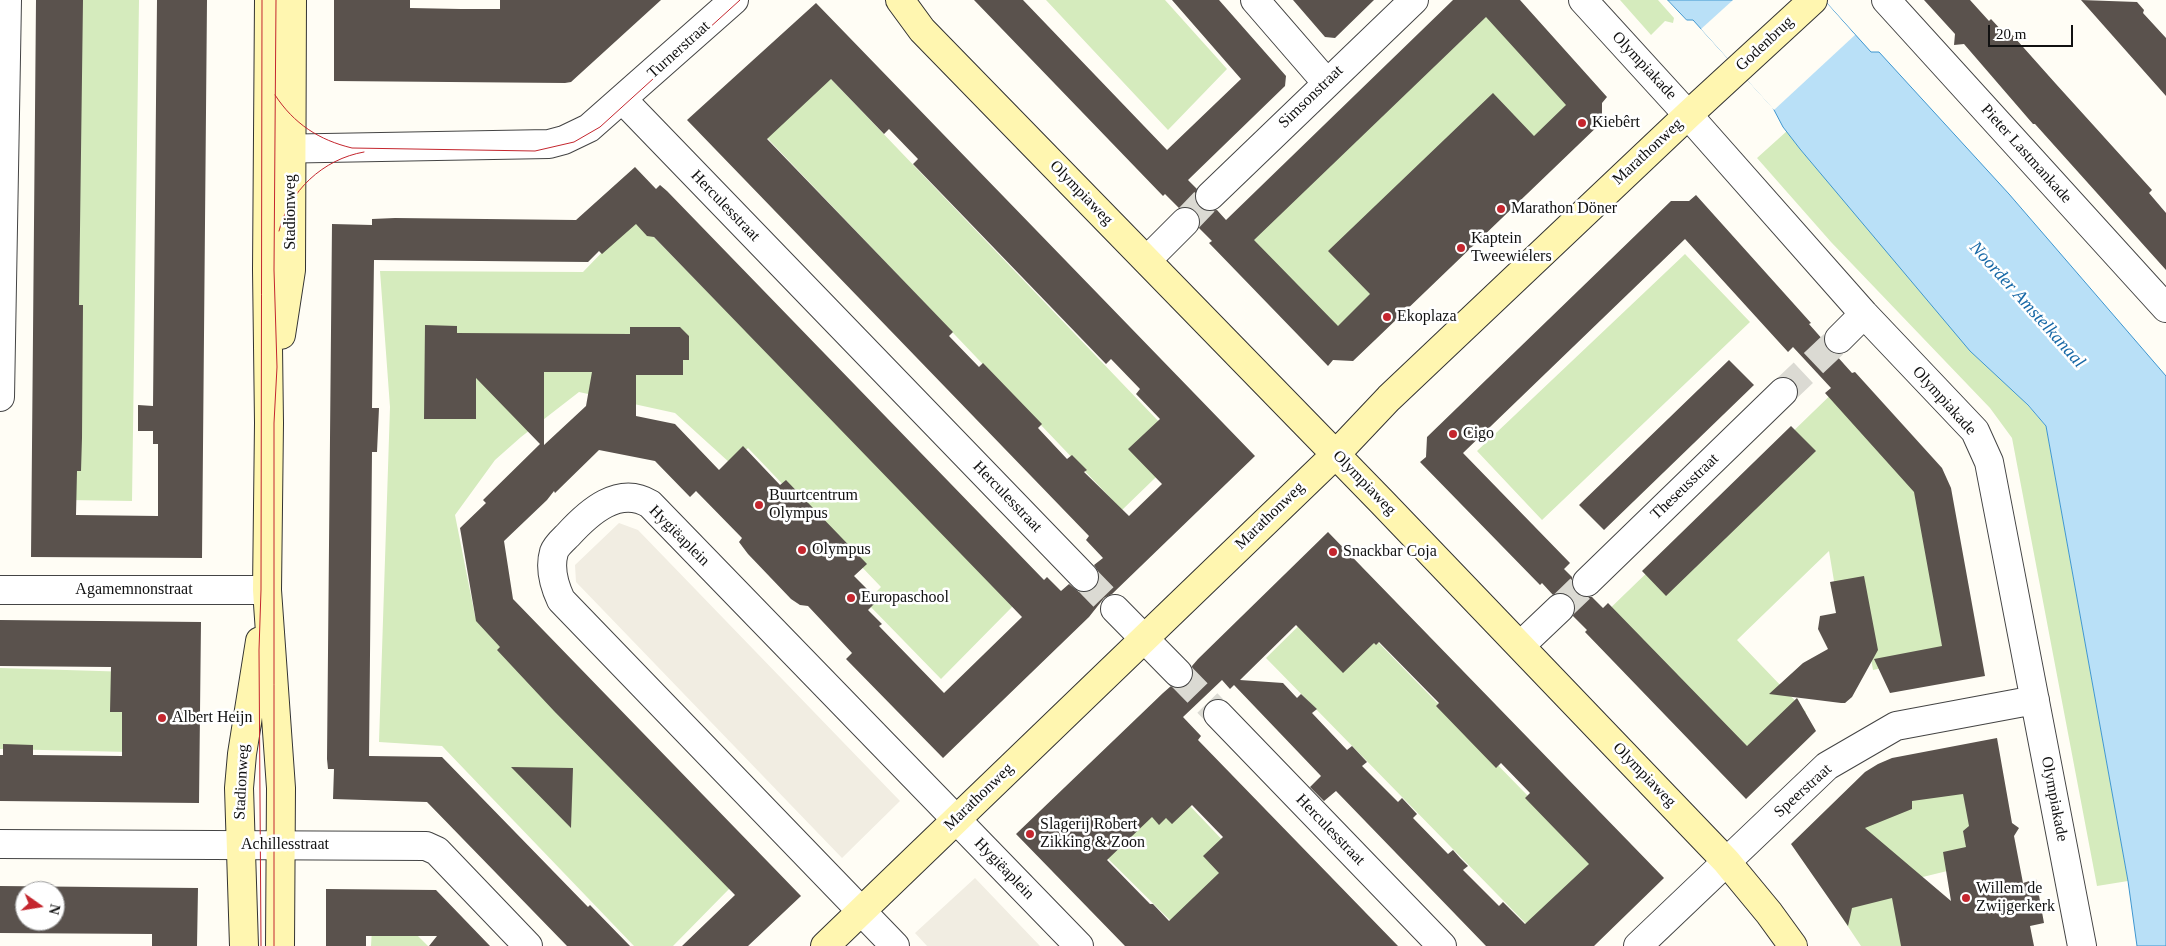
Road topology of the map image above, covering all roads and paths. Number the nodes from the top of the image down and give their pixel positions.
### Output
1 (7, 0) edge
2 (269, 0) edge
3 (292, 0) edge
4 (734, 0) edge
5 (883, 0) edge
6 (900, 0) edge
7 (1255, 0) edge
8 (1414, 0) edge
9 (1583, 0) edge
10 (1813, 0) edge
11 (1886, 0) edge
12 (922, 30) junction
13 (1326, 82) junction
14 (1717, 88) joint
15 (623, 100) junction
16 (1688, 114) junction
17 (279, 149) junction
18 (1210, 196) tunnel mouth
19 (1185, 222) tunnel mouth
20 (1147, 260) junction
21 (2166, 308) edge
22 (1864, 314) junction
23 (1838, 339) tunnel mouth
24 (1783, 392) tunnel mouth
25 (0, 397) edge
26 (1336, 454) junction
27 (1084, 577) tunnel mouth
28 (1587, 582) tunnel mouth
29 (0, 590) edge
30 (267, 590) junction
31 (1560, 608) tunnel mouth
32 (1115, 609) tunnel mouth
33 (1144, 638) junction
34 (1521, 645) junction
35 (1178, 673) tunnel mouth
36 (2036, 700) junction
37 (1218, 714) tunnel mouth
38 (956, 820) junction
39 (0, 844) edge
40 (280, 844) junction
41 (240, 845) junction
42 (1726, 861) junction
43 (861, 911) junction
44 (244, 946) edge
45 (280, 946) edge
46 (528, 946) edge
47 (825, 946) edge
48 (895, 946) edge
49 (1079, 946) edge
50 (1442, 946) edge
51 (1638, 946) edge
52 (1793, 946) edge
53 (2082, 946) edge

1 - 25 street
2 - 17 street, Stadionweg
3 - 17 street, Stadionweg
4 - 15 street, Turnerstraat
5 - 12 street, Olympiaweg
6 - 12 street, Olympiaweg
7 - 13 street
8 - 13 street, Simsonstraat
9 - 16 street, Olympiakade
10 - 14 street, Godenbrug
11 - 21 street, Pieter Lastmankade
12 - 20 street, Olympiaweg
13 - 18 street, Simsonstraat
14 - 16 street, Marathonweg
15 - 17 street
15 - 27 street, Herculesstraat
16 - 22 street, Olympiakade
16 - 26 street, Marathonweg
17 - 30 street, Stadionweg
19 - 20 street
20 - 26 street, Olympiaweg
22 - 23 street
22 - 36 street, Olympiakade
24 - 28 street, Theseusstraat
26 - 33 street, Marathonweg
26 - 34 street, Olympiaweg
29 - 30 street, Agamemnonstraat
30 - 40 street, Stadionweg
30 - 41 street, Stadionweg
31 - 34 street
32 - 33 street
33 - 35 street
33 - 38 street, Marathonweg
34 - 42 street, Olympiaweg
36 - 42 street, Speerstraat
36 - 53 street, Olympiakade
37 - 50 street, Herculesstraat
38 - 43 street, Marathonweg
38 - 43 street, Hygiëaplein
38 - 49 street, Hygiëaplein
39 - 41 street, Achillesstraat
40 - 41 street, Achillesstraat
40 - 45 street, Stadionweg
40 - 46 street, Achillesstraat
41 - 44 street, Stadionweg
42 - 51 street, Speerstraat
42 - 52 street, Olympiaweg
43 - 47 street, Marathonweg
43 - 48 street, Hygiëaplein

